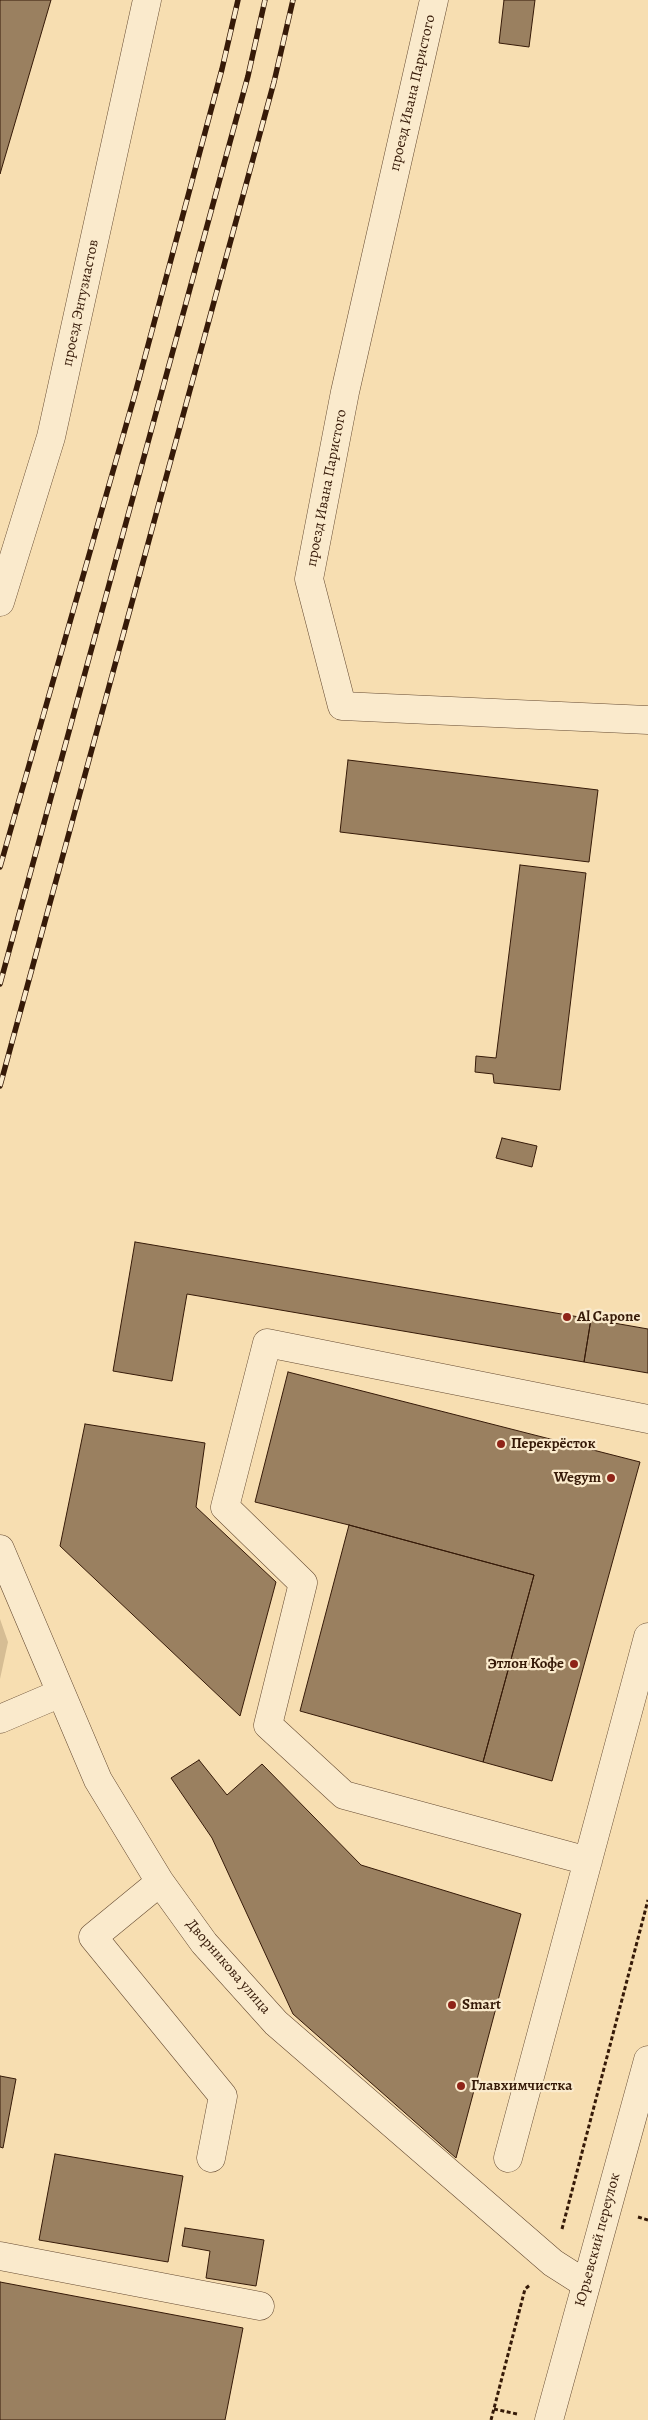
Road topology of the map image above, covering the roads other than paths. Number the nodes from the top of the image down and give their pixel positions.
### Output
1 (147, 0) edge
2 (434, 0) edge
3 (0, 602) edge
4 (648, 720) edge
5 (648, 1419) edge
6 (0, 1549) edge
7 (648, 1637) edge
8 (61, 1693) junction
9 (0, 1719) edge
10 (588, 1861) junction
11 (160, 1882) junction
12 (648, 2060) edge
13 (210, 2158) dead end
14 (508, 2158) dead end
15 (0, 2256) edge
16 (586, 2284) junction
17 (260, 2306) dead end
18 (549, 2420) edge

1 - 3 street, проезд Энтузиастов
2 - 4 street, проезд Ивана Паристого
5 - 10 street
6 - 8 street, Дворникова улица
7 - 10 street
8 - 9 street
8 - 11 street, Дворникова улица
10 - 14 street
11 - 13 street
11 - 16 street, Дворникова улица
12 - 16 street, Юрьевский переулок
15 - 17 street
16 - 18 street, Юрьевский переулок

